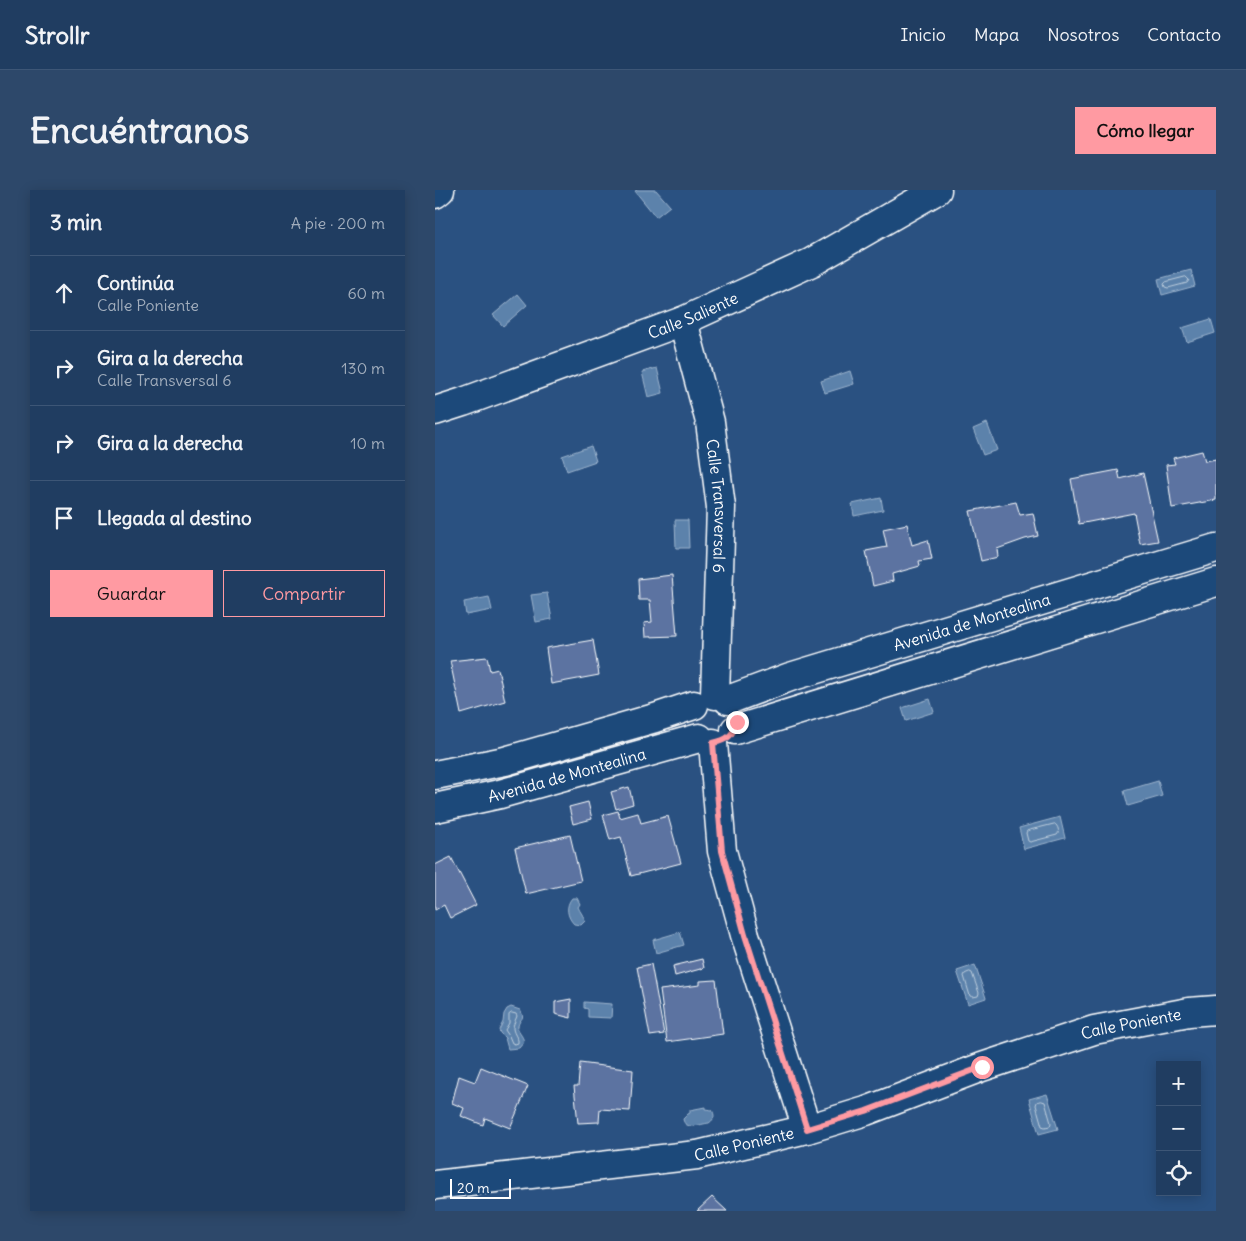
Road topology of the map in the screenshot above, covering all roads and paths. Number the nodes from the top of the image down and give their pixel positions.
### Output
1 (440, 190) edge
2 (937, 190) edge
3 (435, 194) edge
4 (683, 320) junction
5 (435, 411) edge
6 (1216, 548) edge
7 (1216, 582) edge
8 (712, 700) junction
9 (715, 737) junction
10 (435, 775) edge
11 (435, 808) edge
12 (1216, 1010) edge
13 (807, 1129) junction
14 (435, 1184) edge

1 - 3 street
2 - 4 street, Calle Saliente
4 - 5 street, Calle Saliente
4 - 8 street, Calle Transversal 6
6 - 8 street, Avenida de Montealina
7 - 9 street, Avenida de Montealina
8 - 9 street
8 - 9 street
8 - 10 street, Avenida de Montealina
9 - 11 street, Avenida de Montealina
9 - 13 street
12 - 13 street, Calle Poniente
13 - 14 street, Calle Poniente

